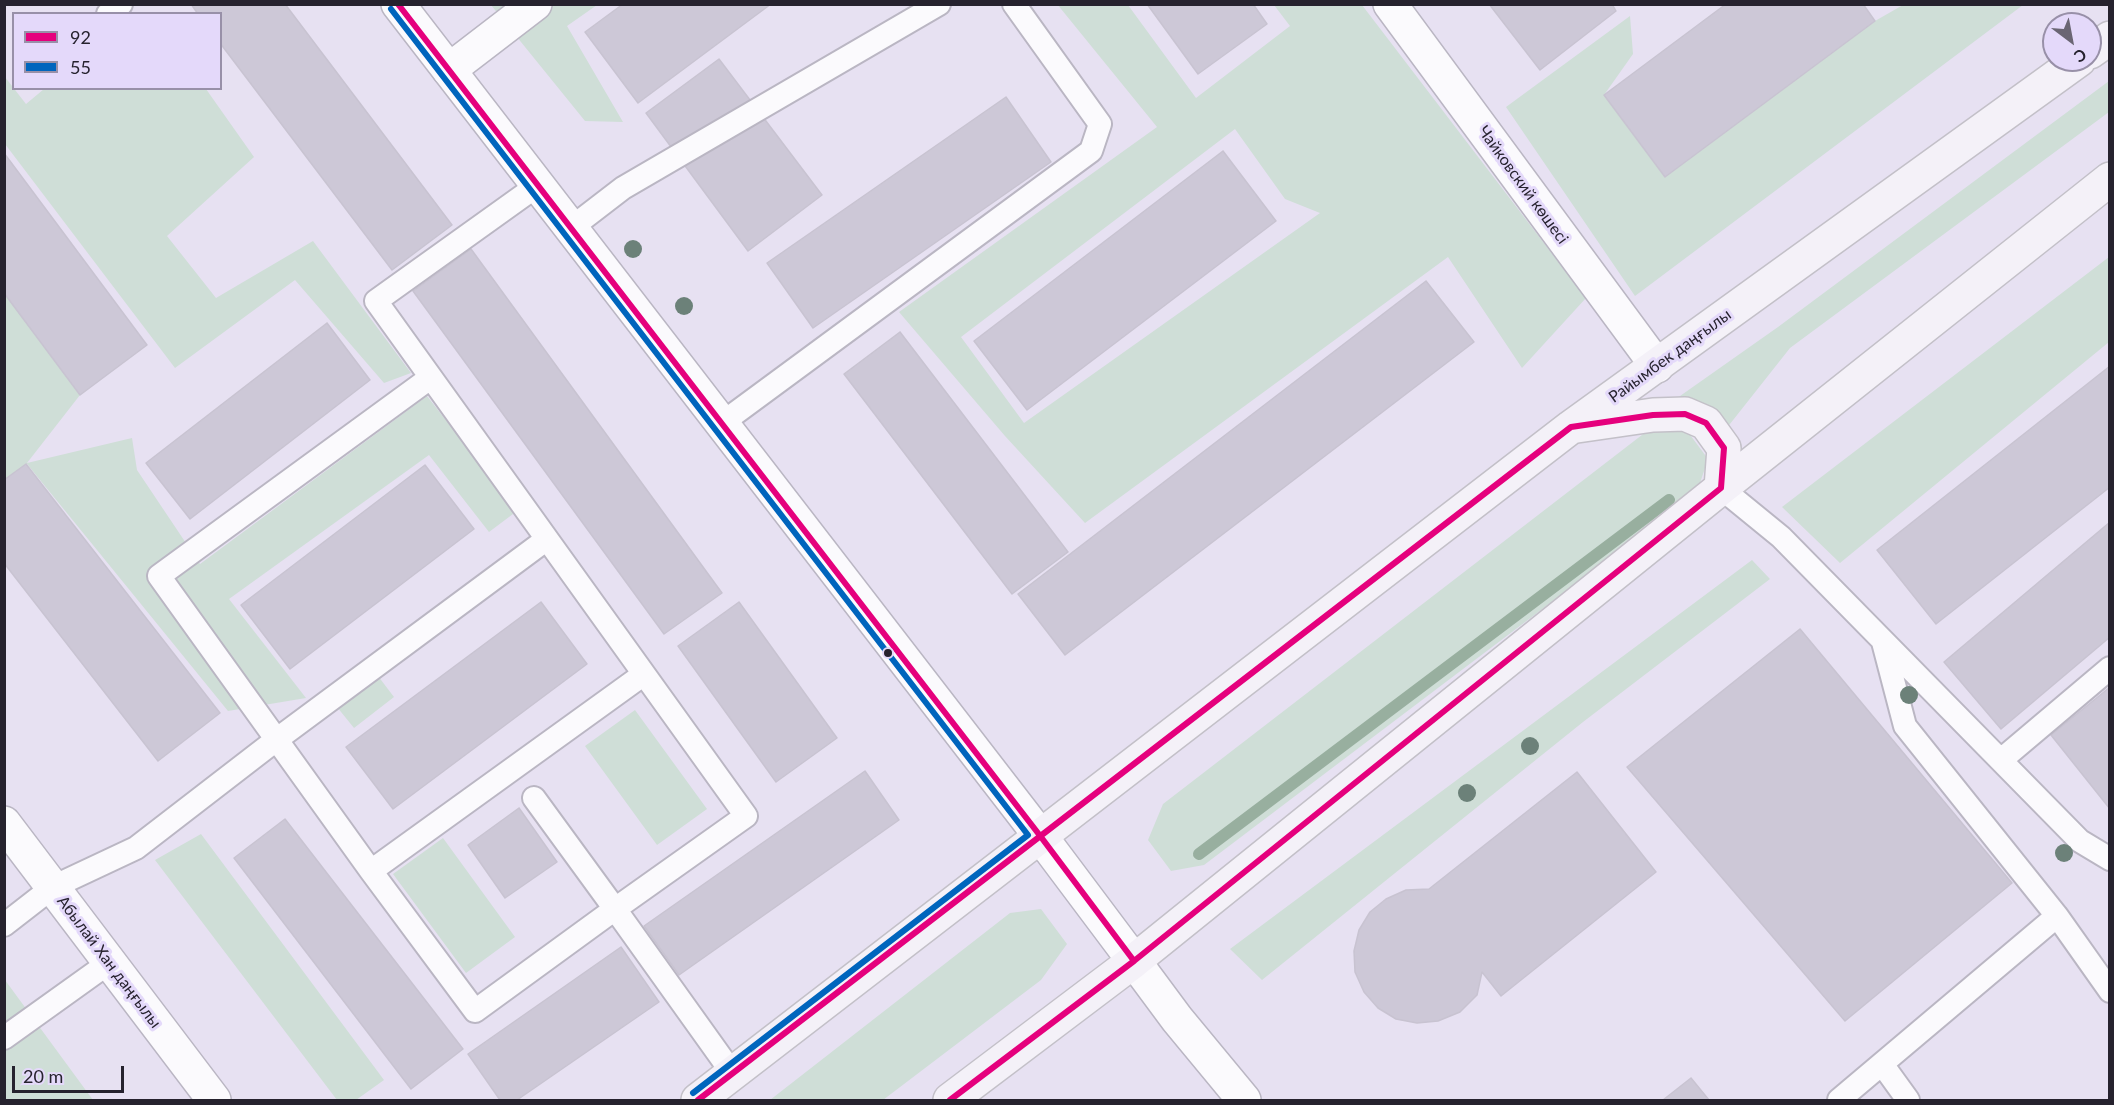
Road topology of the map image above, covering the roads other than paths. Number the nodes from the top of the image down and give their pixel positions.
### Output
1 (398, 4) edge
2 (535, 4) edge
3 (939, 4) edge
4 (1014, 4) edge
5 (1390, 4) edge
6 (449, 70) junction
7 (2062, 72) edge
8 (2109, 179) edge
9 (538, 185) junction
10 (571, 228) junction
11 (1657, 366) junction
12 (430, 378) junction
13 (722, 423) junction
14 (1571, 427) junction
15 (1720, 488) junction
16 (547, 539) junction
17 (1883, 641) junction
18 (2109, 668) edge
19 (644, 674) junction
20 (276, 740) junction
21 (2001, 760) junction
22 (534, 798) dead end
23 (4, 822) edge
24 (1041, 837) junction
25 (2109, 859) edge
26 (371, 871) junction
27 (53, 888) junction
28 (615, 909) junction
29 (2057, 916) junction
30 (4, 925) edge
31 (110, 962) junction
32 (1134, 962) junction
33 (2109, 991) edge
34 (4, 1038) edge
35 (1882, 1064) junction
36 (732, 1074) junction
37 (214, 1101) edge
38 (698, 1101) edge
39 (950, 1101) edge
40 (1244, 1101) edge
41 (1839, 1101) edge
42 (1908, 1101) edge

1 - 6 street
2 - 6 street
3 - 10 lane
4 - 13 lane
5 - 11 street, Чайковский көшесі
6 - 9 street
7 - 11 main road, Райымбек даңғылы
8 - 15 main road
9 - 10 street
9 - 12 lane
10 - 13 street
11 - 14 main road, Райымбек даңғылы
12 - 16 lane
12 - 20 lane
13 - 24 street
14 - 15 main road
14 - 24 main road, Райымбек даңғылы
15 - 17 lane
15 - 32 main road
16 - 19 lane
16 - 20 lane
17 - 21 lane
17 - 29 lane
18 - 21 lane
19 - 26 lane
19 - 28 lane
20 - 26 lane
20 - 27 lane
21 - 25 lane
22 - 28 lane
23 - 27 street, Абылай Хан даңғылы
24 - 32 street
24 - 36 main road, Райымбек даңғылы
26 - 28 lane
27 - 30 lane
27 - 31 street, Абылай Хан даңғылы
28 - 36 lane
29 - 33 lane
29 - 35 lane
31 - 34 lane
31 - 37 street, Абылай Хан даңғылы
32 - 39 main road
32 - 40 street
35 - 41 lane
35 - 42 lane
36 - 38 main road, Райымбек даңғылы

